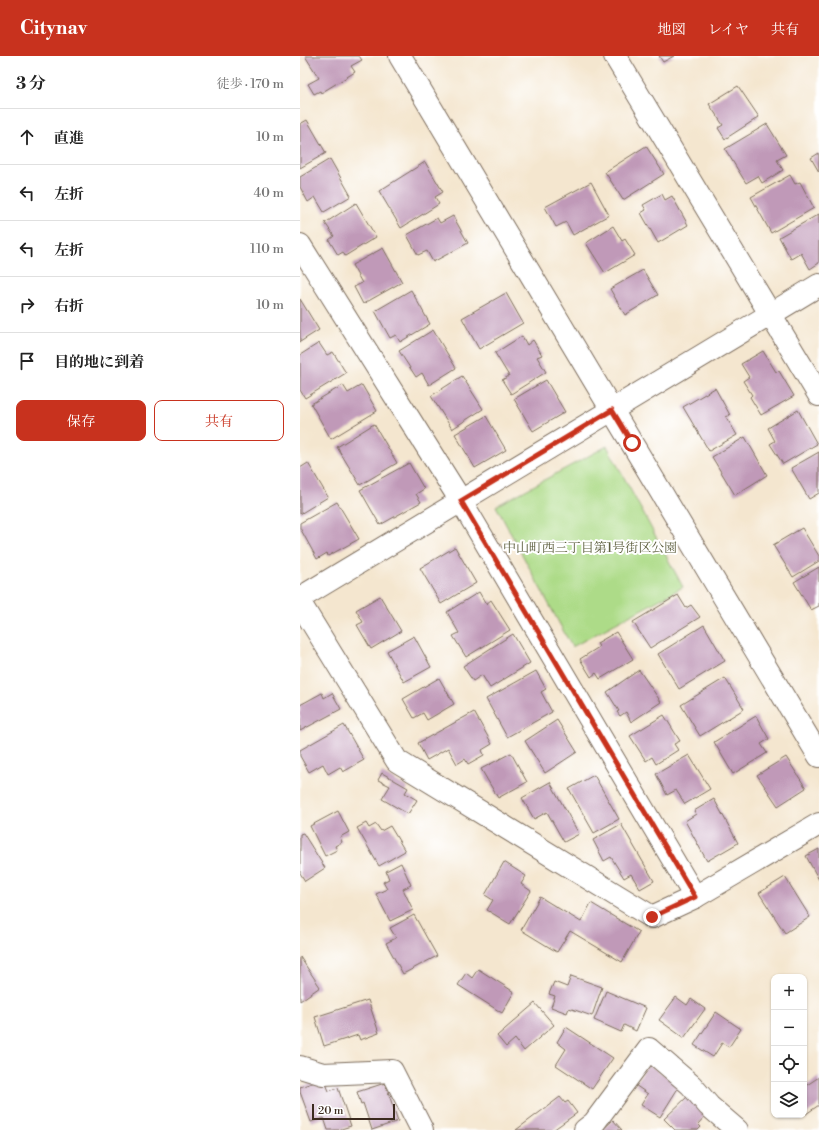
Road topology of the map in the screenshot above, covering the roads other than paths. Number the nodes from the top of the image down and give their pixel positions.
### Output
1 (400, 56) edge
2 (615, 56) edge
3 (300, 244) edge
4 (819, 285) edge
5 (770, 314) junction
6 (819, 395) edge
7 (612, 410) junction
8 (461, 501) junction
9 (300, 598) edge
10 (300, 603) edge
11 (819, 756) edge
12 (819, 824) edge
13 (695, 897) junction
14 (300, 1067) edge
15 (422, 1130) edge
16 (585, 1130) edge
17 (737, 1130) edge

1 - 7 street
2 - 5 street
3 - 8 street
4 - 5 street
5 - 6 street
5 - 7 street
7 - 8 street
7 - 11 street
8 - 9 street
8 - 13 street
10 - 13 street
12 - 13 street
14 - 15 street
16 - 17 street

